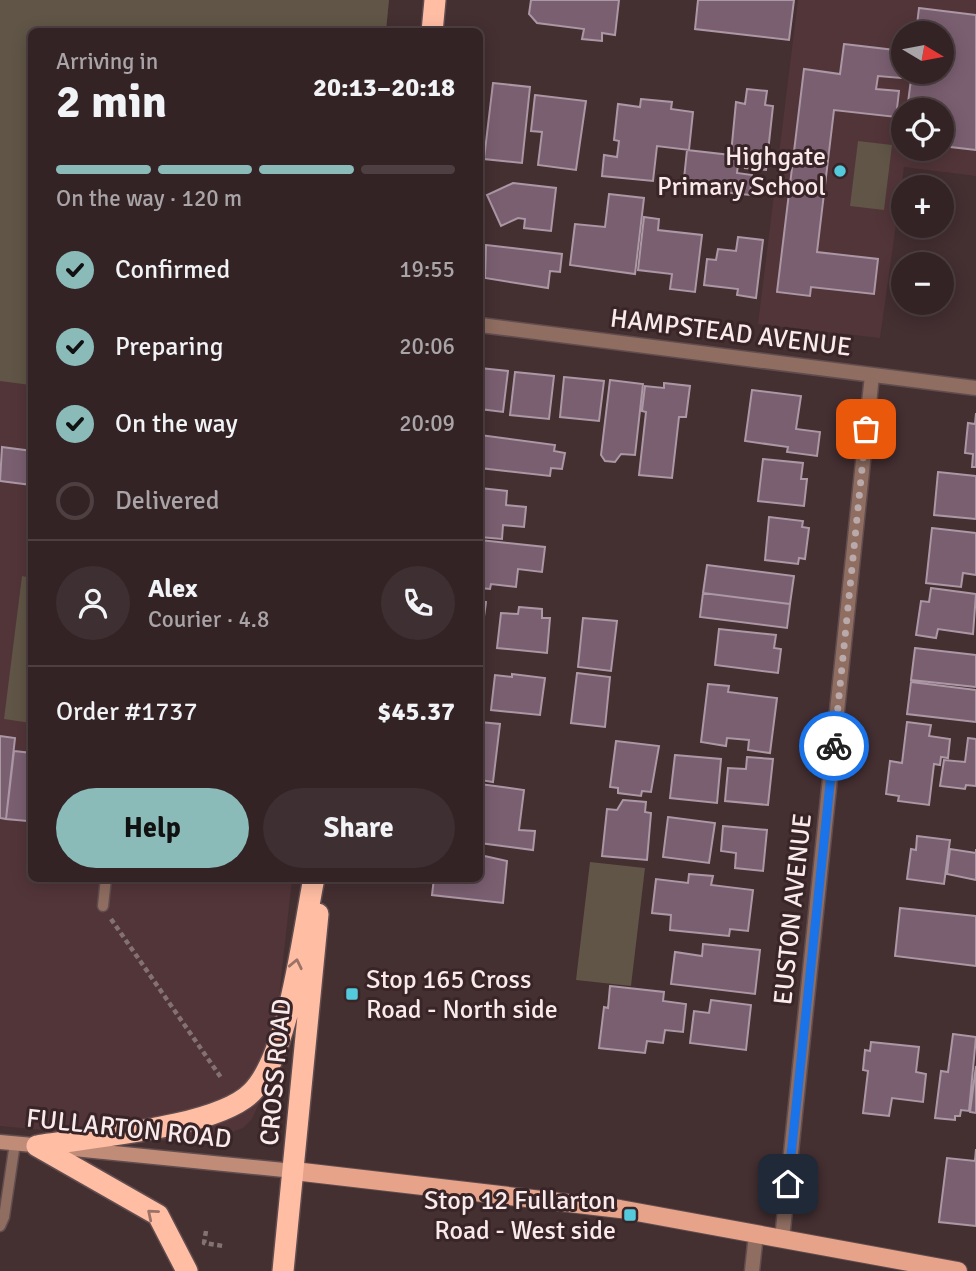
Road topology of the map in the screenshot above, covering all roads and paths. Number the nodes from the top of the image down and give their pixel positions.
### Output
1 (435, 0) edge
2 (432, 28) edge
3 (483, 325) edge
4 (872, 375) junction
5 (976, 388) edge
6 (106, 882) edge
7 (313, 882) edge
8 (322, 882) edge
9 (103, 906) joint
10 (222, 1079) dead end
11 (8, 1142) edge
12 (37, 1146) junction
13 (294, 1171) junction
14 (0, 1226) edge
15 (206, 1231) dead end
16 (756, 1234) junction
17 (782, 1239) junction
18 (223, 1246) dead end
19 (187, 1271) edge
20 (283, 1271) edge
21 (752, 1271) edge
22 (958, 1271) edge

1 - 2 highway
3 - 4 street, HAMPSTEAD AVENUE
4 - 5 street, HAMPSTEAD AVENUE
4 - 17 street, EUSTON AVENUE
6 - 9 lane
12 -> 7 highway
8 - 13 highway, CROSS ROAD
9 - 10 path
11 - 12 main road, FULLARTON ROAD
11 - 14 lane
12 - 13 main road, FULLARTON ROAD
19 -> 12 highway
13 - 16 main road, FULLARTON ROAD
13 - 20 highway, CROSS ROAD
15 - 18 path
16 - 17 main road, FULLARTON ROAD
16 - 21 street
17 - 22 main road, FULLARTON ROAD

